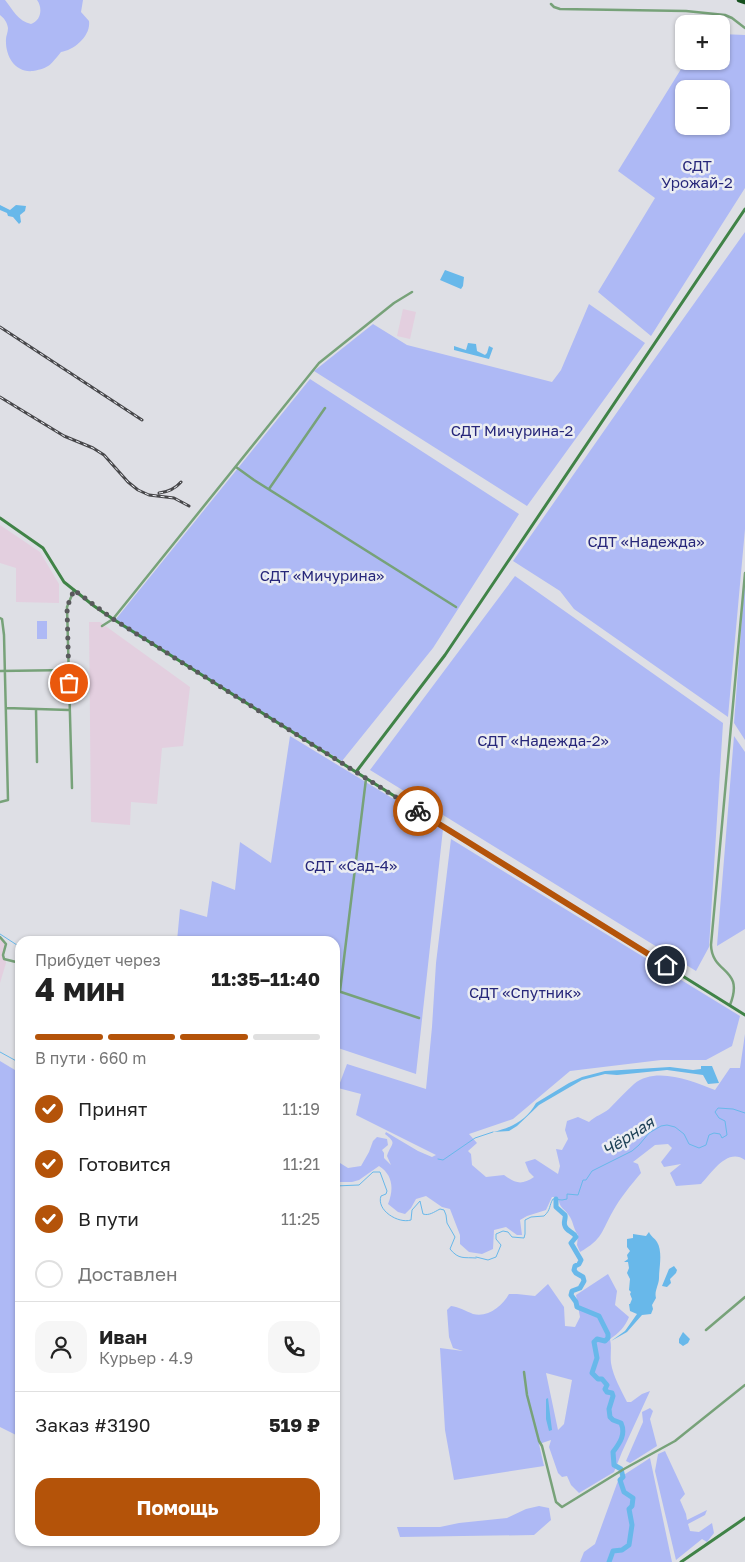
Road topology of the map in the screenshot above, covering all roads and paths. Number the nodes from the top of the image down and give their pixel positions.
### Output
1 (739, 0) edge
2 (745, 2) edge
3 (551, 4) dead end
4 (745, 28) edge
5 (745, 209) edge
6 (412, 292) dead end
7 (325, 408) dead end
8 (236, 466) junction
9 (269, 490) junction
10 (0, 518) edge
11 (745, 573) edge
12 (74, 590) junction
13 (456, 607) dead end
14 (0, 618) edge
15 (113, 619) junction
16 (102, 626) dead end
17 (68, 670) junction
18 (2, 671) edge
19 (6, 708) junction
20 (36, 709) junction
21 (69, 710) junction
22 (38, 762) dead end
23 (356, 772) junction
24 (366, 779) junction
25 (72, 788) dead end
26 (0, 802) edge
27 (0, 937) edge
28 (15, 962) edge
29 (340, 991) joint
30 (730, 1005) junction
31 (745, 1015) edge
32 (419, 1018) dead end
33 (745, 1296) edge
34 (706, 1330) dead end
35 (524, 1372) dead end
36 (745, 1385) edge
37 (745, 1518) edge
38 (681, 1562) edge

1 - 2 highway
3 - 4 street
5 - 23 main road
6 - 8 street
7 - 9 street
8 - 9 street
8 - 15 street
9 - 13 street
10 - 12 main road
11 - 30 street
12 - 15 main road
12 - 17 street
14 - 18 street
15 - 16 street
15 - 23 main road
17 - 18 street
17 - 21 street
18 - 19 street
19 - 20 street
19 - 26 street
20 - 21 street
20 - 22 street
21 - 25 street
23 - 24 main road
24 - 29 street
24 - 30 main road
27 - 28 street
29 - 32 street
30 - 31 main road
33 - 34 street
35 - 36 street
37 - 38 main road

